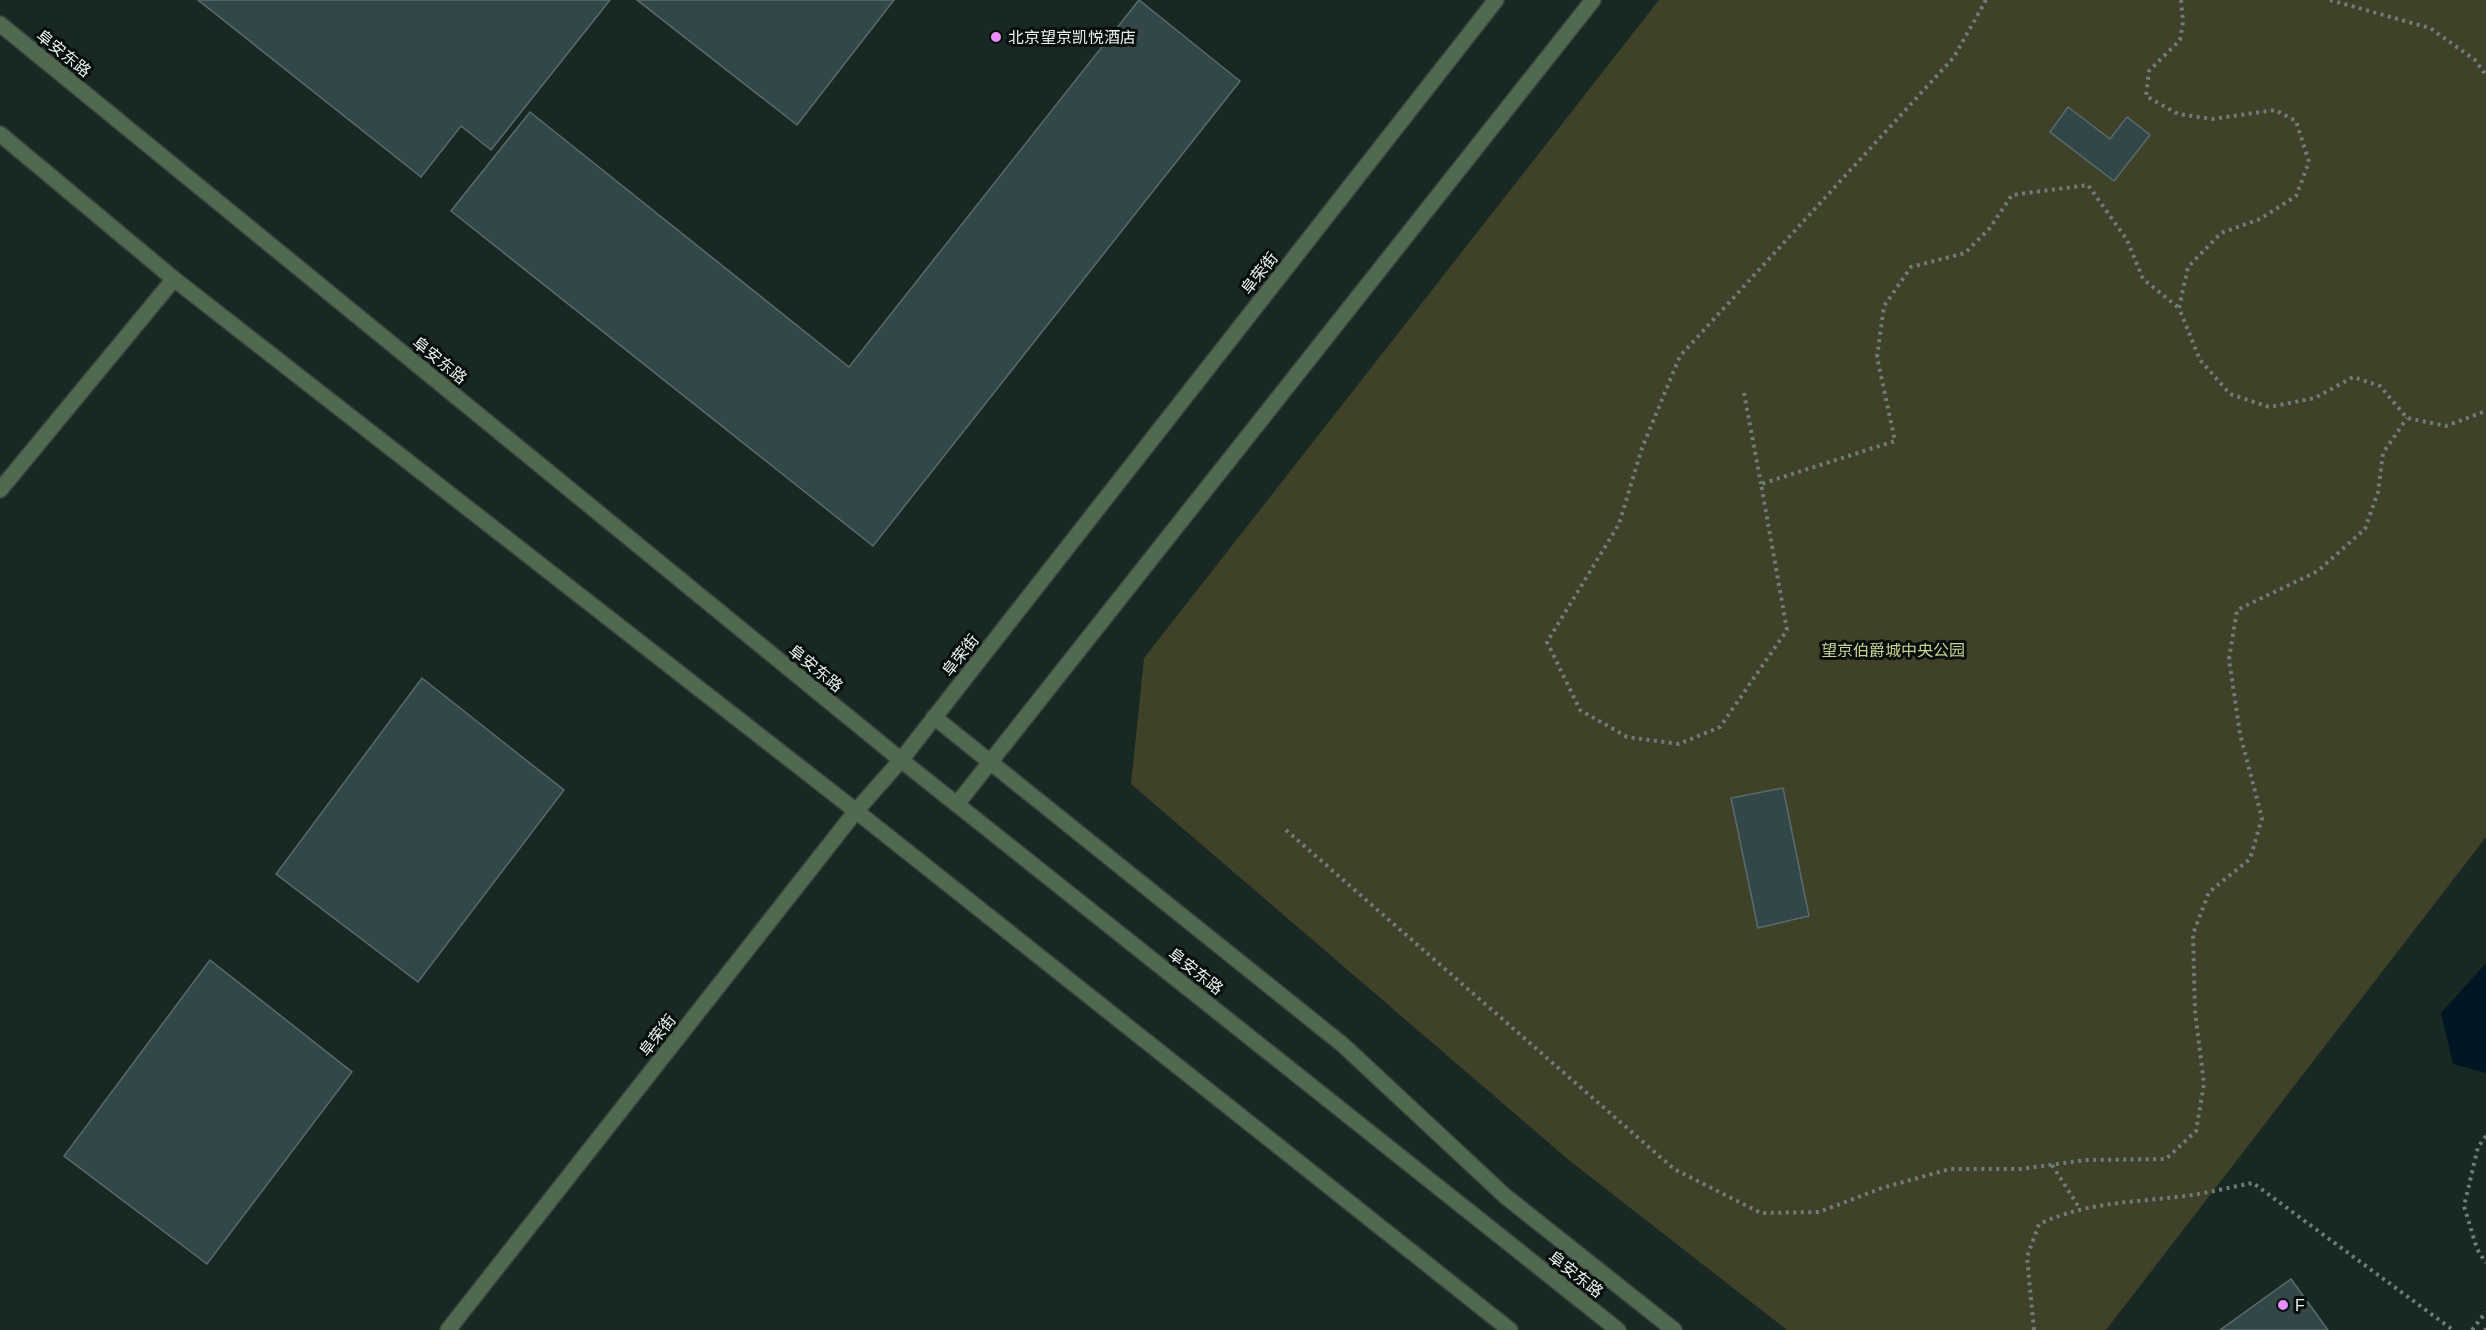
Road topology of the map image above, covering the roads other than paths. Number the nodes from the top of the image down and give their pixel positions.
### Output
1 (1496, 0) edge
2 (1593, 0) edge
3 (0, 24) edge
4 (0, 134) edge
5 (174, 279) junction
6 (0, 490) edge
7 (934, 717) junction
8 (901, 760) junction
9 (990, 763) junction
10 (957, 804) junction
11 (856, 811) junction
12 (448, 1330) edge
13 (1510, 1330) edge
14 (1618, 1330) edge
15 (1674, 1330) edge

1 - 7 street, 阜荣街
2 - 9 street
3 - 8 street, 阜安东路
4 - 5 street
5 - 6 street
5 - 11 street
7 - 8 street, 阜荣街
7 - 9 street
8 - 10 street, 阜安东路
8 - 11 street, 阜荣街
9 - 10 street
9 - 15 street
10 - 14 street, 阜安东路
11 - 12 street, 阜荣街
11 - 13 street

